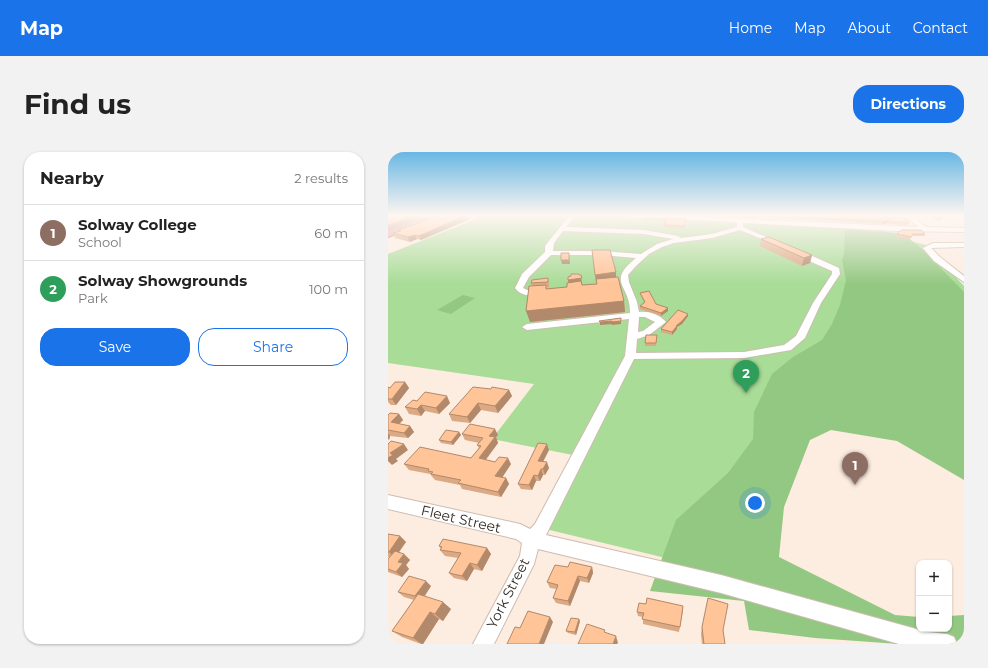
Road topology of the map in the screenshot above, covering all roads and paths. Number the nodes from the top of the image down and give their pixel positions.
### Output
1 (554, 238) edge
2 (676, 238) edge
3 (692, 238) edge
4 (770, 238) edge
5 (682, 239) junction
6 (964, 245) edge
7 (549, 253) junction
8 (641, 256) junction
9 (964, 280) edge
10 (551, 291) edge
11 (633, 315) junction
12 (527, 327) dead end
13 (632, 337) junction
14 (630, 356) junction
15 (388, 502) edge
16 (531, 540) junction
17 (482, 644) edge
18 (947, 644) edge

1 - 7 street
2 - 5 street
3 - 5 street
4 - 14 street
5 - 8 street
6 - 9 street
7 - 8 street
7 - 10 street
8 - 11 street
11 - 12 street
11 - 13 street
11 - 13 street
13 - 14 street
14 - 16 street
15 - 16 street, Fleet Street
16 - 17 street, York Street
16 - 18 street, Fleet Street

